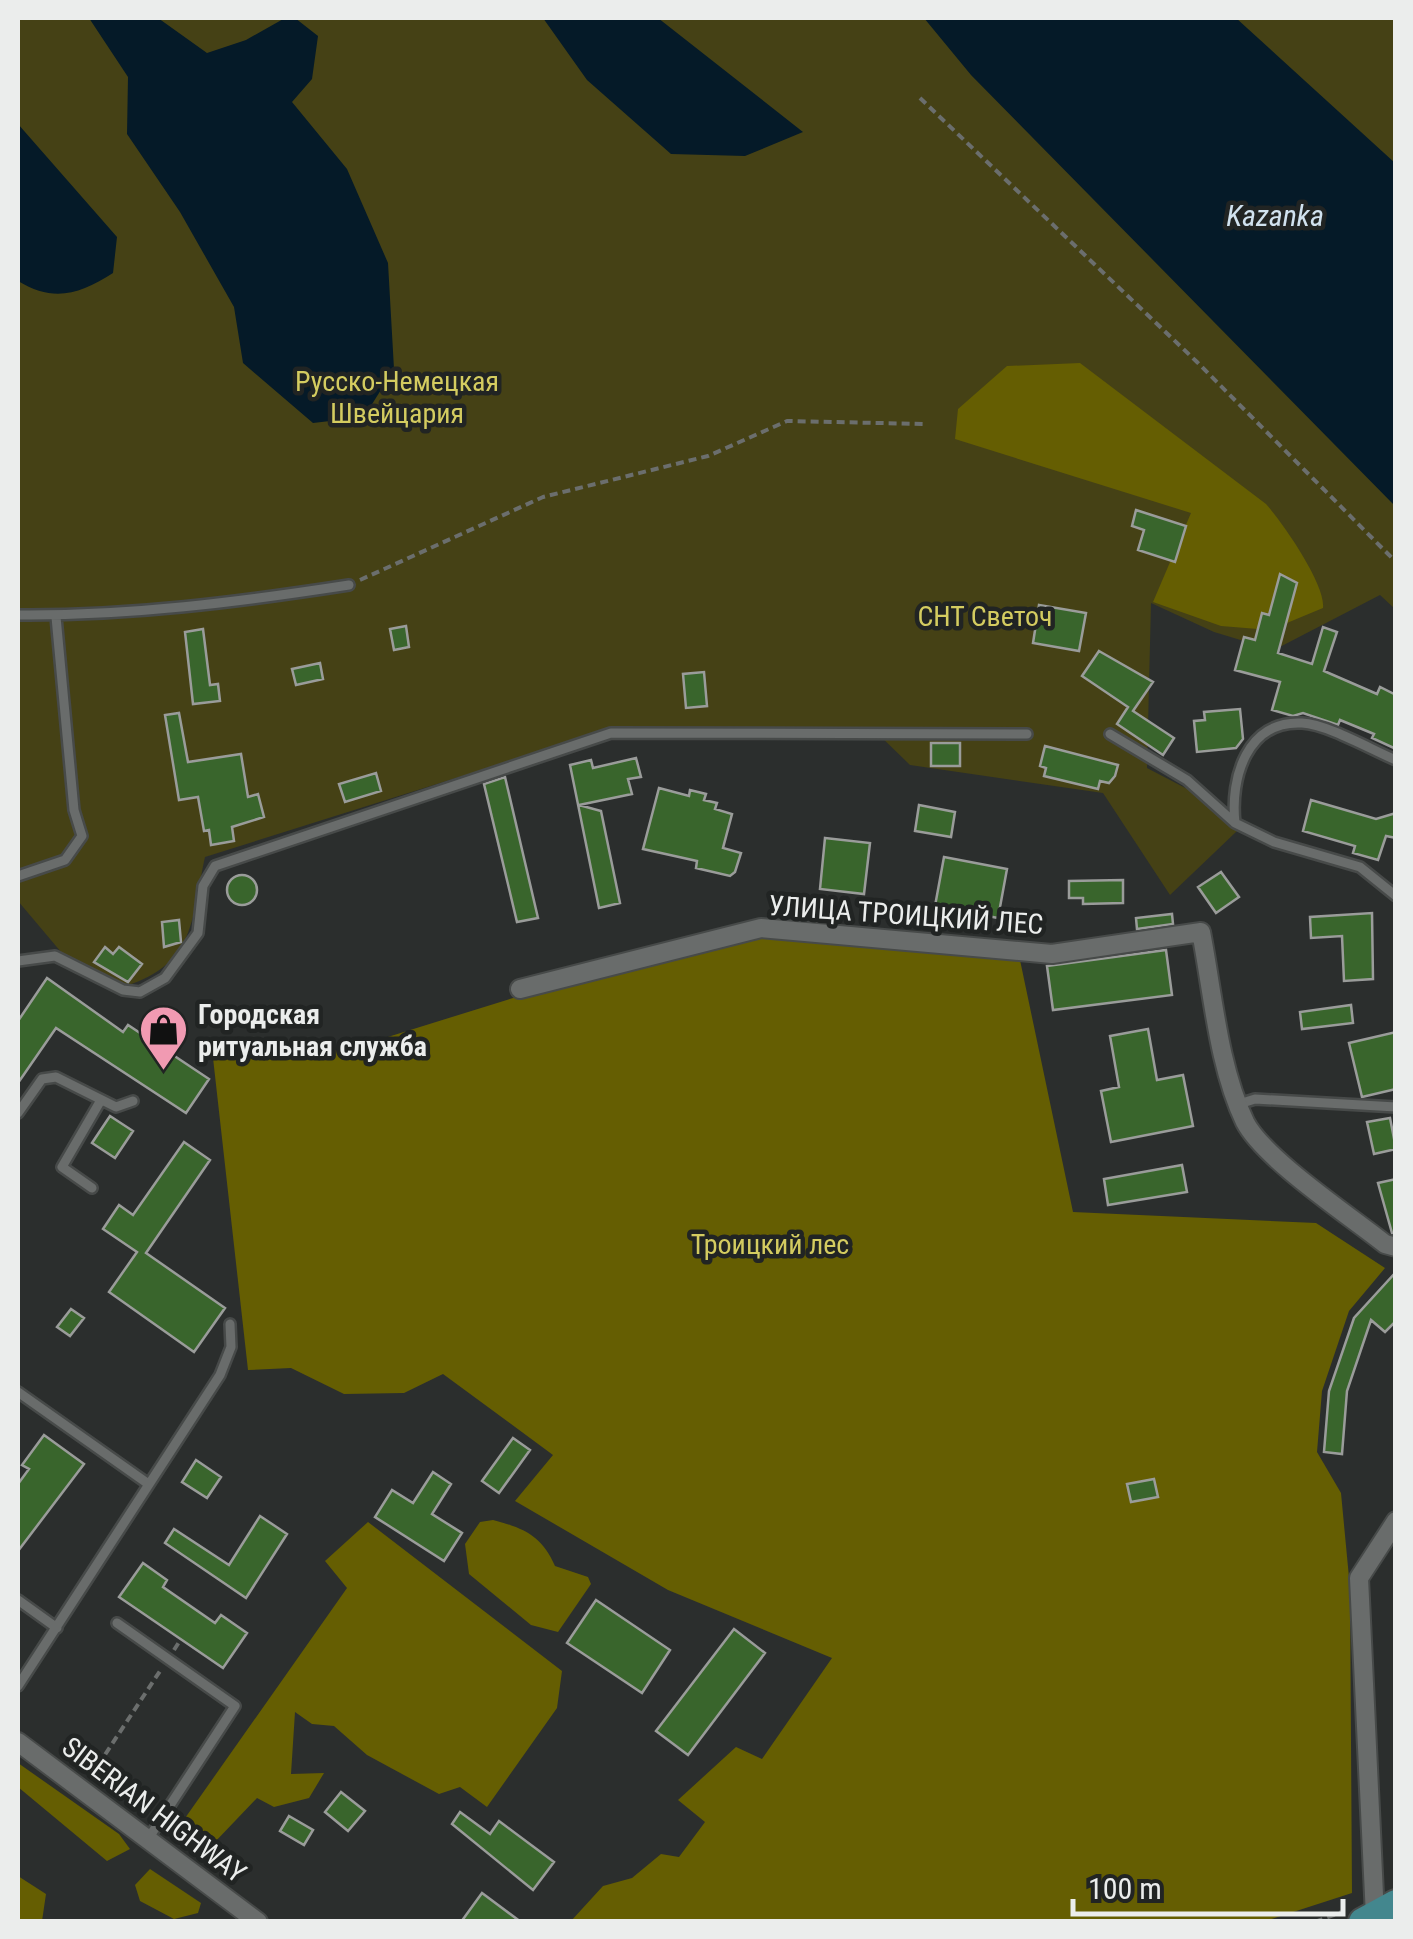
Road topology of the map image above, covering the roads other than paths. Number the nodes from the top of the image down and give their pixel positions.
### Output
1 (349, 585) road end
2 (18, 615) edge
3 (56, 617) junction
4 (1027, 734) dead end
5 (1110, 734) dead end
6 (1396, 760) edge
7 (1235, 823) junction
8 (18, 876) edge
9 (1396, 896) edge
10 (18, 961) edge
11 (520, 988) dead end
12 (100, 1100) junction
13 (134, 1101) dead end
14 (1238, 1104) junction
15 (1396, 1106) edge
16 (18, 1113) edge
17 (92, 1188) dead end
18 (1396, 1247) edge
19 (230, 1324) dead end
20 (18, 1392) edge
21 (147, 1484) junction
22 (1396, 1521) edge
23 (18, 1600) edge
24 (117, 1623) dead end
25 (57, 1628) junction
26 (18, 1686) edge
27 (18, 1742) edge
28 (146, 1841) junction
29 (1378, 1914) edge
30 (258, 1922) edge

1 - 3 lane
2 - 3 lane
3 - 8 lane
4 - 10 lane
5 - 7 lane
6 - 7 lane
7 - 9 lane
11 - 14 street, УЛИЦА ТРОИЦКИЙ ЛЕС
12 - 13 lane
12 - 16 lane
12 - 17 lane
14 - 15 lane
14 - 18 street, УЛИЦА ТРОИЦКИЙ ЛЕС
19 - 21 lane
20 - 21 lane
21 - 25 lane
22 - 29 street
23 - 25 lane
24 - 28 lane
25 - 26 lane
27 - 28 street, SIBERIAN HIGHWAY
28 - 30 street, SIBERIAN HIGHWAY

